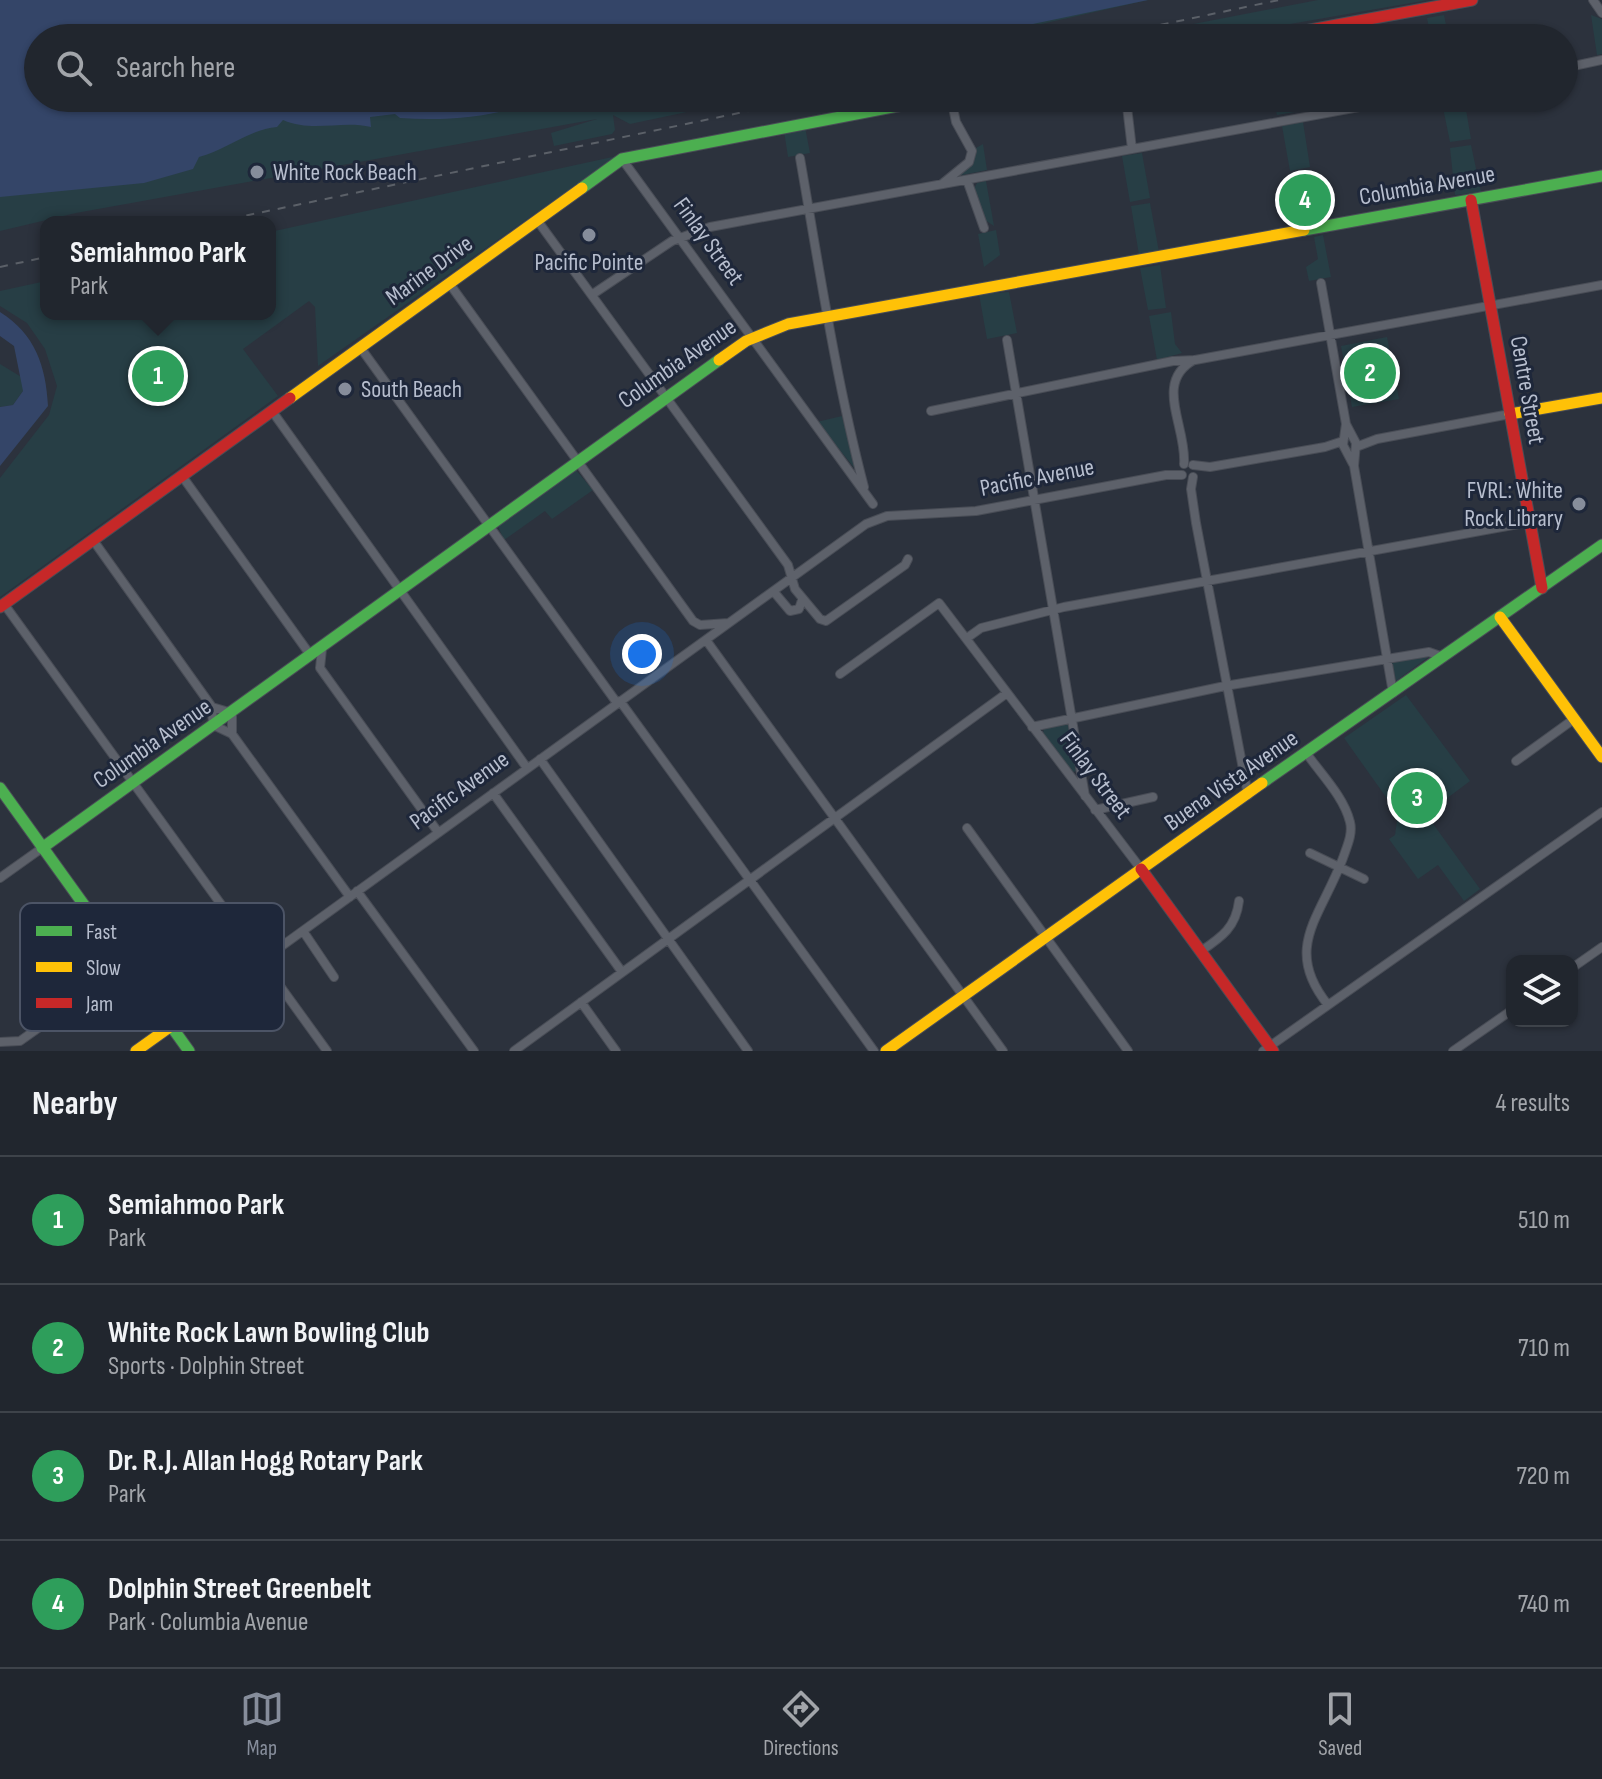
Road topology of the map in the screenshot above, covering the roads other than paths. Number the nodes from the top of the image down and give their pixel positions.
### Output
1 (1472, 0) edge
2 (1593, 0) edge
3 (1602, 13) edge
4 (1347, 24) edge
5 (1602, 60) edge
6 (1578, 65) edge
7 (866, 112) edge
8 (954, 112) edge
9 (1128, 112) edge
10 (1332, 112) edge
11 (1132, 149) junction
12 (800, 158) dead end
13 (622, 159) junction
14 (1602, 176) edge
15 (967, 180) junction
16 (942, 184) junction
17 (1471, 200) junction
18 (810, 209) junction
19 (537, 220) junction
20 (984, 228) dead end
21 (677, 238) junction
22 (449, 283) junction
23 (1321, 283) dead end
24 (1602, 285) edge
25 (593, 294) junction
26 (1490, 306) junction
27 (830, 316) junction
28 (1330, 335) junction
29 (752, 337) junction
30 (1007, 340) dead end
31 (360, 347) junction
32 (1195, 360) junction
33 (1155, 366) junction
34 (1172, 383) junction
35 (1016, 395) junction
36 (667, 396) junction
37 (1602, 398) edge
38 (272, 411) junction
39 (931, 411) dead end
40 (1510, 414) junction
41 (1349, 443) junction
42 (577, 460) junction
43 (1188, 470) junction
44 (182, 476) junction
45 (866, 494) junction
46 (1034, 501) junction
47 (873, 504) dead end
48 (1530, 522) junction
49 (488, 525) junction
50 (93, 540) junction
51 (1368, 551) junction
52 (1600, 551) edge
53 (908, 559) dead end
54 (791, 578) junction
55 (1206, 580) junction
56 (1542, 588) junction
57 (400, 591) junction
58 (774, 592) junction
59 (802, 600) junction
60 (2, 606) edge
61 (1054, 610) junction
62 (1500, 617) junction
63 (729, 623) junction
64 (967, 638) junction
65 (706, 640) junction
66 (322, 649) junction
67 (1443, 657) junction
68 (306, 660) junction
69 (1387, 660) junction
70 (320, 668) junction
71 (840, 674) dead end
72 (1225, 686) junction
73 (1007, 693) junction
74 (1393, 693) junction
75 (618, 702) junction
76 (212, 707) junction
77 (232, 713) junction
78 (1073, 718) junction
79 (1574, 719) junction
80 (213, 725) junction
81 (1032, 727) junction
82 (232, 734) junction
83 (1307, 754) junction
84 (1602, 757) edge
85 (540, 759) junction
86 (1516, 761) dead end
87 (527, 768) junction
88 (133, 783) junction
89 (0, 788) edge
90 (493, 793) junction
91 (1248, 795) junction
92 (1085, 796) junction
93 (1153, 797) dead end
94 (1095, 810) junction
95 (1602, 812) edge
96 (835, 819) junction
97 (967, 828) dead end
98 (438, 832) junction
99 (42, 848) junction
100 (1310, 853) dead end
101 (1339, 867) junction
102 (1141, 869) junction
103 (0, 878) edge
104 (1364, 879) dead end
105 (750, 880) junction
106 (354, 894) junction
107 (1239, 901) dead end
108 (82, 903) edge
109 (219, 903) edge
110 (303, 931) junction
111 (1044, 935) junction
112 (669, 939) junction
113 (284, 945) edge
114 (1602, 947) edge
115 (1201, 951) junction
116 (1578, 964) edge
117 (622, 972) junction
118 (334, 977) dead end
119 (284, 992) edge
120 (962, 996) junction
121 (581, 1002) junction
122 (1328, 1005) junction
123 (1506, 1014) edge
124 (34, 1031) edge
125 (164, 1031) edge
126 (175, 1031) edge
127 (0, 1042) edge
128 (1269, 1049) edge
129 (136, 1051) edge
130 (189, 1051) edge
131 (327, 1051) edge
132 (474, 1051) edge
133 (514, 1051) edge
134 (616, 1051) edge
135 (748, 1051) edge
136 (874, 1051) edge
137 (886, 1051) edge
138 (1003, 1051) edge
139 (1128, 1051) edge
140 (1453, 1051) edge

1 - 4 street
2 - 3 street
5 - 6 street
7 - 13 street, Marine Drive
8 - 16 street
9 - 11 street
10 - 11 street
11 - 15 street
12 - 18 street
13 - 19 street, Marine Drive
13 - 21 street, Finlay Street
14 - 17 street, Columbia Avenue
15 - 16 street
15 - 20 street
16 - 18 street
17 - 26 street, Centre Street
17 - 27 street, Columbia Avenue
18 - 21 street
18 - 27 street
19 - 22 street, Marine Drive
19 - 25 street
21 - 25 street
21 - 29 street, Finlay Street
22 - 31 street, Marine Drive
22 - 42 street
23 - 28 street
24 - 26 street
25 - 36 street
26 - 28 street
26 - 40 street, Centre Street
27 - 29 street, Columbia Avenue
27 - 45 street
28 - 32 street
28 - 41 street
29 - 36 street, Columbia Avenue
29 - 45 street, Finlay Street
30 - 35 street
31 - 38 street, Marine Drive
31 - 49 street
32 - 33 street
32 - 34 street
33 - 34 street
33 - 35 street
34 - 43 street
35 - 39 street
35 - 46 street
36 - 42 street, Columbia Avenue
36 - 54 street
37 - 40 street, Pacific Avenue
38 - 44 street, Marine Drive
38 - 57 street
40 - 41 street, Pacific Avenue
40 - 48 street, Centre Street
41 - 43 street, Pacific Avenue
41 - 51 street
42 - 49 street, Columbia Avenue
42 - 63 street
43 - 46 street, Pacific Avenue
43 - 55 street
44 - 50 street, Marine Drive
44 - 68 street
45 - 47 street, Finlay Street
46 - 54 street, Pacific Avenue
46 - 61 street
48 - 51 street
48 - 56 street, Centre Street
49 - 57 street, Columbia Avenue
49 - 75 street
50 - 60 street, Marine Drive
50 - 76 street
51 - 55 street
51 - 69 street
52 - 56 street, Buena Vista Avenue
53 - 59 street
54 - 58 street, Pacific Avenue
54 - 59 street
55 - 61 street
55 - 72 street
56 - 62 street, Buena Vista Avenue
57 - 66 street, Columbia Avenue
57 - 87 street
58 - 59 street
58 - 63 street, Pacific Avenue
60 - 88 street
61 - 64 street
61 - 78 street
62 - 67 street, Buena Vista Avenue
62 - 79 street
63 - 65 street, Pacific Avenue
64 - 71 street, Finlay Street
64 - 73 street, Finlay Street
65 - 75 street, Pacific Avenue
65 - 96 street
66 - 68 street, Columbia Avenue
66 - 70 street
67 - 69 street
67 - 74 street, Buena Vista Avenue
68 - 70 street
68 - 77 street, Columbia Avenue
69 - 72 street
69 - 74 street
70 - 98 street
72 - 78 street
72 - 91 street
73 - 81 street, Finlay Street
73 - 96 street
74 - 83 street, Buena Vista Avenue
75 - 85 street, Pacific Avenue
75 - 105 street
76 - 77 street
76 - 80 street
77 - 80 street, Columbia Avenue
77 - 82 street
78 - 81 street
78 - 92 street
79 - 84 street
79 - 86 street
80 - 82 street
80 - 88 street, Columbia Avenue
81 - 92 street, Finlay Street
82 - 106 street
83 - 91 street, Buena Vista Avenue
83 - 101 street
85 - 87 street, Pacific Avenue
85 - 112 street
87 - 90 street, Pacific Avenue
88 - 99 street, Columbia Avenue
88 - 109 street
89 - 99 street
90 - 98 street, Pacific Avenue
90 - 117 street
91 - 102 street, Buena Vista Avenue
92 - 94 street, Finlay Street
93 - 94 street
94 - 102 street, Finlay Street
95 - 122 street
96 - 105 street
96 - 120 street
97 - 111 street
98 - 106 street, Pacific Avenue
99 - 103 street
99 - 108 street
100 - 101 street
101 - 104 street
101 - 122 street
102 - 111 street, Buena Vista Avenue
102 - 115 street, Finlay Street
105 - 112 street
105 - 136 street
106 - 110 street, Pacific Avenue
106 - 132 street
107 - 115 street
110 - 113 street, Pacific Avenue
110 - 118 street
111 - 120 street, Buena Vista Avenue
111 - 139 street
112 - 117 street
112 - 135 street
114 - 116 street
115 - 128 street, Finlay Street
117 - 121 street
119 - 131 street
120 - 137 street, Buena Vista Avenue
120 - 138 street
121 - 133 street
121 - 134 street
122 - 128 street
123 - 140 street
124 - 127 street
125 - 129 street
126 - 130 street

